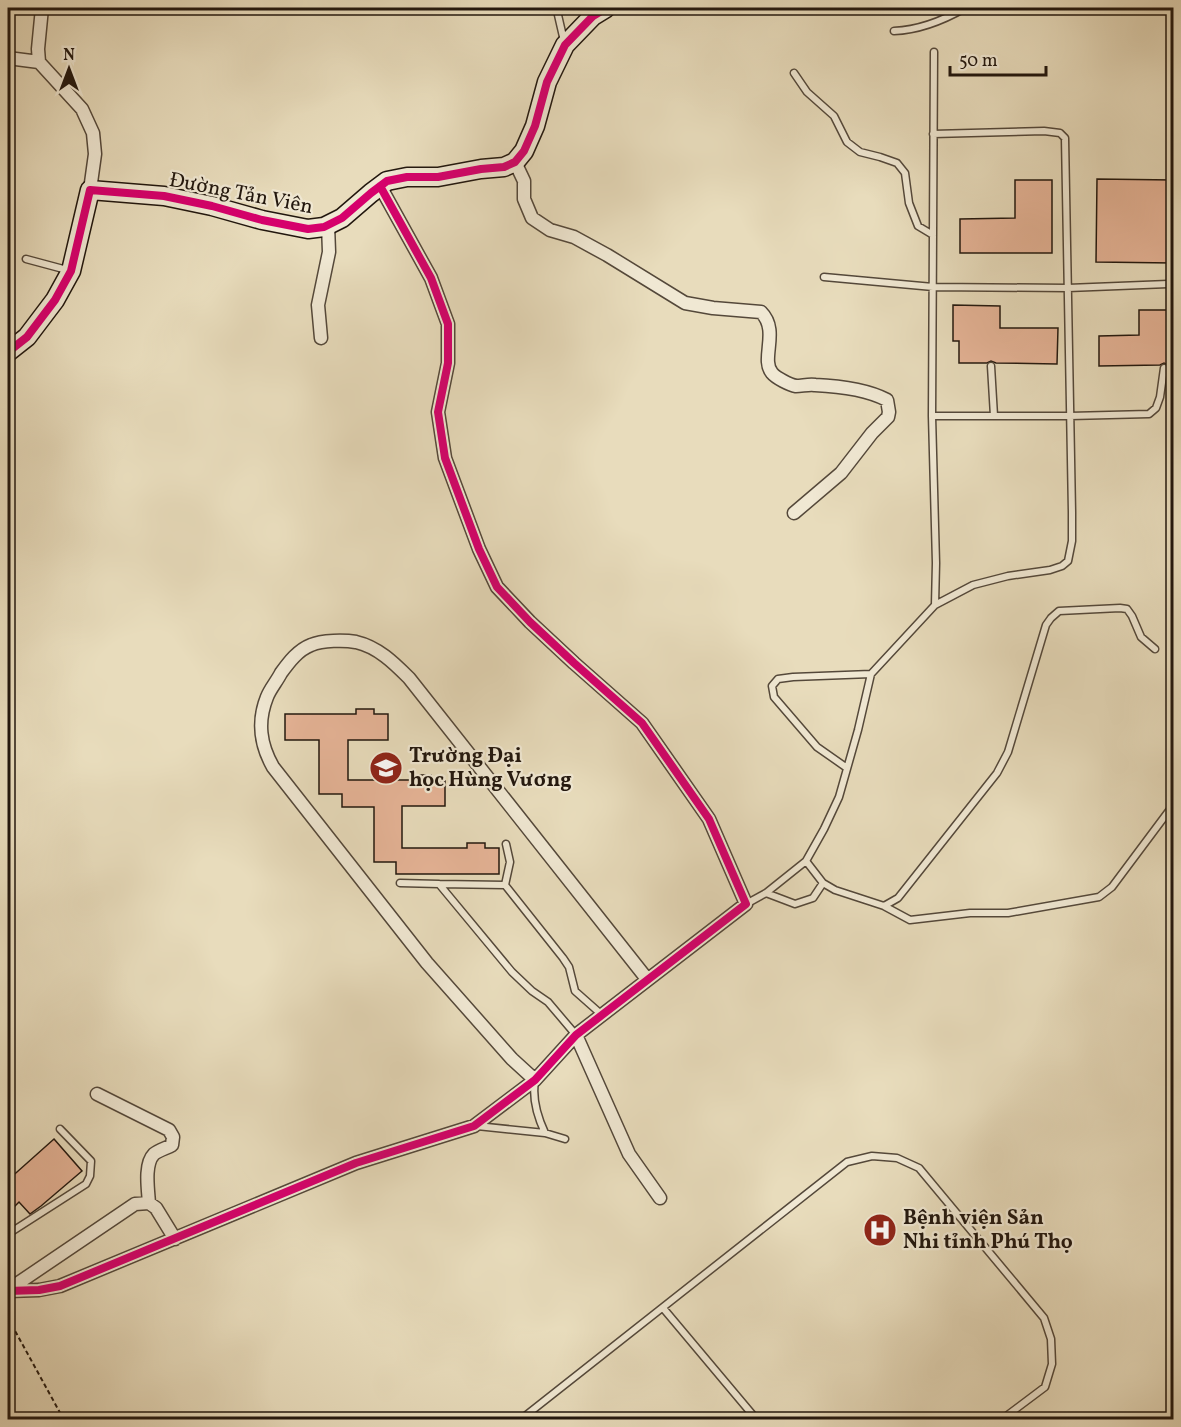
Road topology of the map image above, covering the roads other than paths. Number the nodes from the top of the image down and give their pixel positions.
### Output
1 (42, 8) edge
2 (561, 8) edge
3 (606, 8) edge
4 (965, 8) edge
5 (894, 31) dead end
6 (565, 45) junction
7 (934, 52) dead end
8 (8, 58) edge
9 (39, 62) junction
10 (794, 73) dead end
11 (933, 134) junction
12 (515, 162) junction
13 (380, 186) junction
14 (90, 190) junction
15 (328, 225) junction
16 (933, 235) junction
17 (26, 259) dead end
18 (71, 271) junction
19 (824, 277) dead end
20 (1168, 284) dead end
21 (933, 287) junction
22 (1068, 288) junction
23 (321, 338) dead end
24 (8, 352) edge
25 (991, 366) dead end
26 (1164, 368) dead end
27 (932, 416) junction
28 (994, 416) junction
29 (1070, 416) junction
30 (794, 513) dead end
31 (935, 605) junction
32 (1155, 649) dead end
33 (871, 674) junction
34 (847, 768) junction
35 (1173, 804) edge
36 (506, 844) dead end
37 (806, 861) junction
38 (400, 883) dead end
39 (823, 883) junction
40 (439, 884) junction
41 (506, 885) junction
42 (766, 893) junction
43 (746, 904) junction
44 (884, 906) junction
45 (647, 979) junction
46 (601, 1014) junction
47 (576, 1035) junction
48 (535, 1080) junction
49 (97, 1094) dead end
50 (474, 1126) junction
51 (60, 1129) dead end
52 (545, 1133) junction
53 (565, 1139) dead end
54 (660, 1198) dead end
55 (149, 1203) junction
56 (8, 1234) edge
57 (174, 1239) junction
58 (8, 1291) edge
59 (663, 1308) junction
60 (520, 1419) edge
61 (757, 1419) edge
62 (1001, 1419) edge

1 - 9 street
2 - 6 lane
3 - 6 street
4 - 5 lane
6 - 12 street
7 - 11 lane
8 - 9 street
9 - 14 street
10 - 16 lane
11 - 16 lane
11 - 22 lane
12 - 13 street, Đường Tản Viên
12 - 30 street
13 - 15 street, Đường Tản Viên
13 - 43 street
14 - 15 street, Đường Tản Viên
14 - 18 street
15 - 23 street
16 - 21 lane
17 - 18 lane
18 - 24 street
19 - 21 lane
20 - 22 lane
21 - 22 lane
21 - 27 lane
22 - 29 lane
25 - 28 lane
26 - 29 lane
27 - 28 lane
27 - 31 lane
28 - 29 lane
29 - 31 lane
31 - 33 lane
32 - 44 lane
33 - 34 lane
33 - 34 lane
34 - 37 lane
35 - 44 lane
36 - 41 lane
37 - 39 lane
37 - 42 lane
38 - 40 lane
39 - 42 lane
39 - 44 lane
40 - 41 lane
40 - 47 lane
41 - 46 lane
42 - 43 lane
43 - 45 street
45 - 46 street
45 - 48 street
46 - 47 street
47 - 48 street
47 - 54 street
48 - 50 street
48 - 52 lane
49 - 55 street
50 - 52 lane
50 - 57 street
51 - 56 lane
52 - 53 lane
55 - 57 street
55 - 58 street
57 - 58 street
59 - 60 lane
59 - 61 lane
59 - 62 lane

